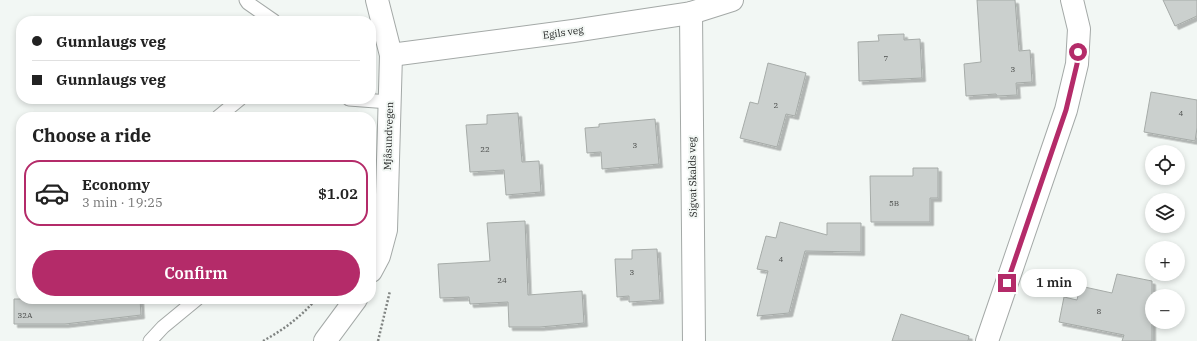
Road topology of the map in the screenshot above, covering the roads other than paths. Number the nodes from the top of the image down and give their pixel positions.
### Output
1 (246, 0) edge
2 (377, 0) edge
3 (732, 0) edge
4 (1072, 0) edge
5 (690, 13) junction
6 (267, 16) edge
7 (391, 55) junction
8 (376, 101) edge
9 (389, 102) junction
10 (234, 104) edge
11 (224, 112) edge
12 (379, 202) edge
13 (376, 262) edge
14 (191, 304) edge
15 (352, 304) edge
16 (150, 341) edge
17 (325, 341) edge
18 (694, 341) edge
19 (987, 341) edge

1 - 6 lane
2 - 7 street, Mjåsundvegen
3 - 5 street, Egils veg
4 - 19 street
5 - 7 street, Egils veg
5 - 18 street, Sigvat Skalds veg
7 - 9 street, Mjåsundvegen
8 - 9 lane
9 - 12 street, Mjåsundvegen
10 - 11 lane
12 - 13 street, Mjåsundvegen
14 - 16 lane
15 - 17 street

